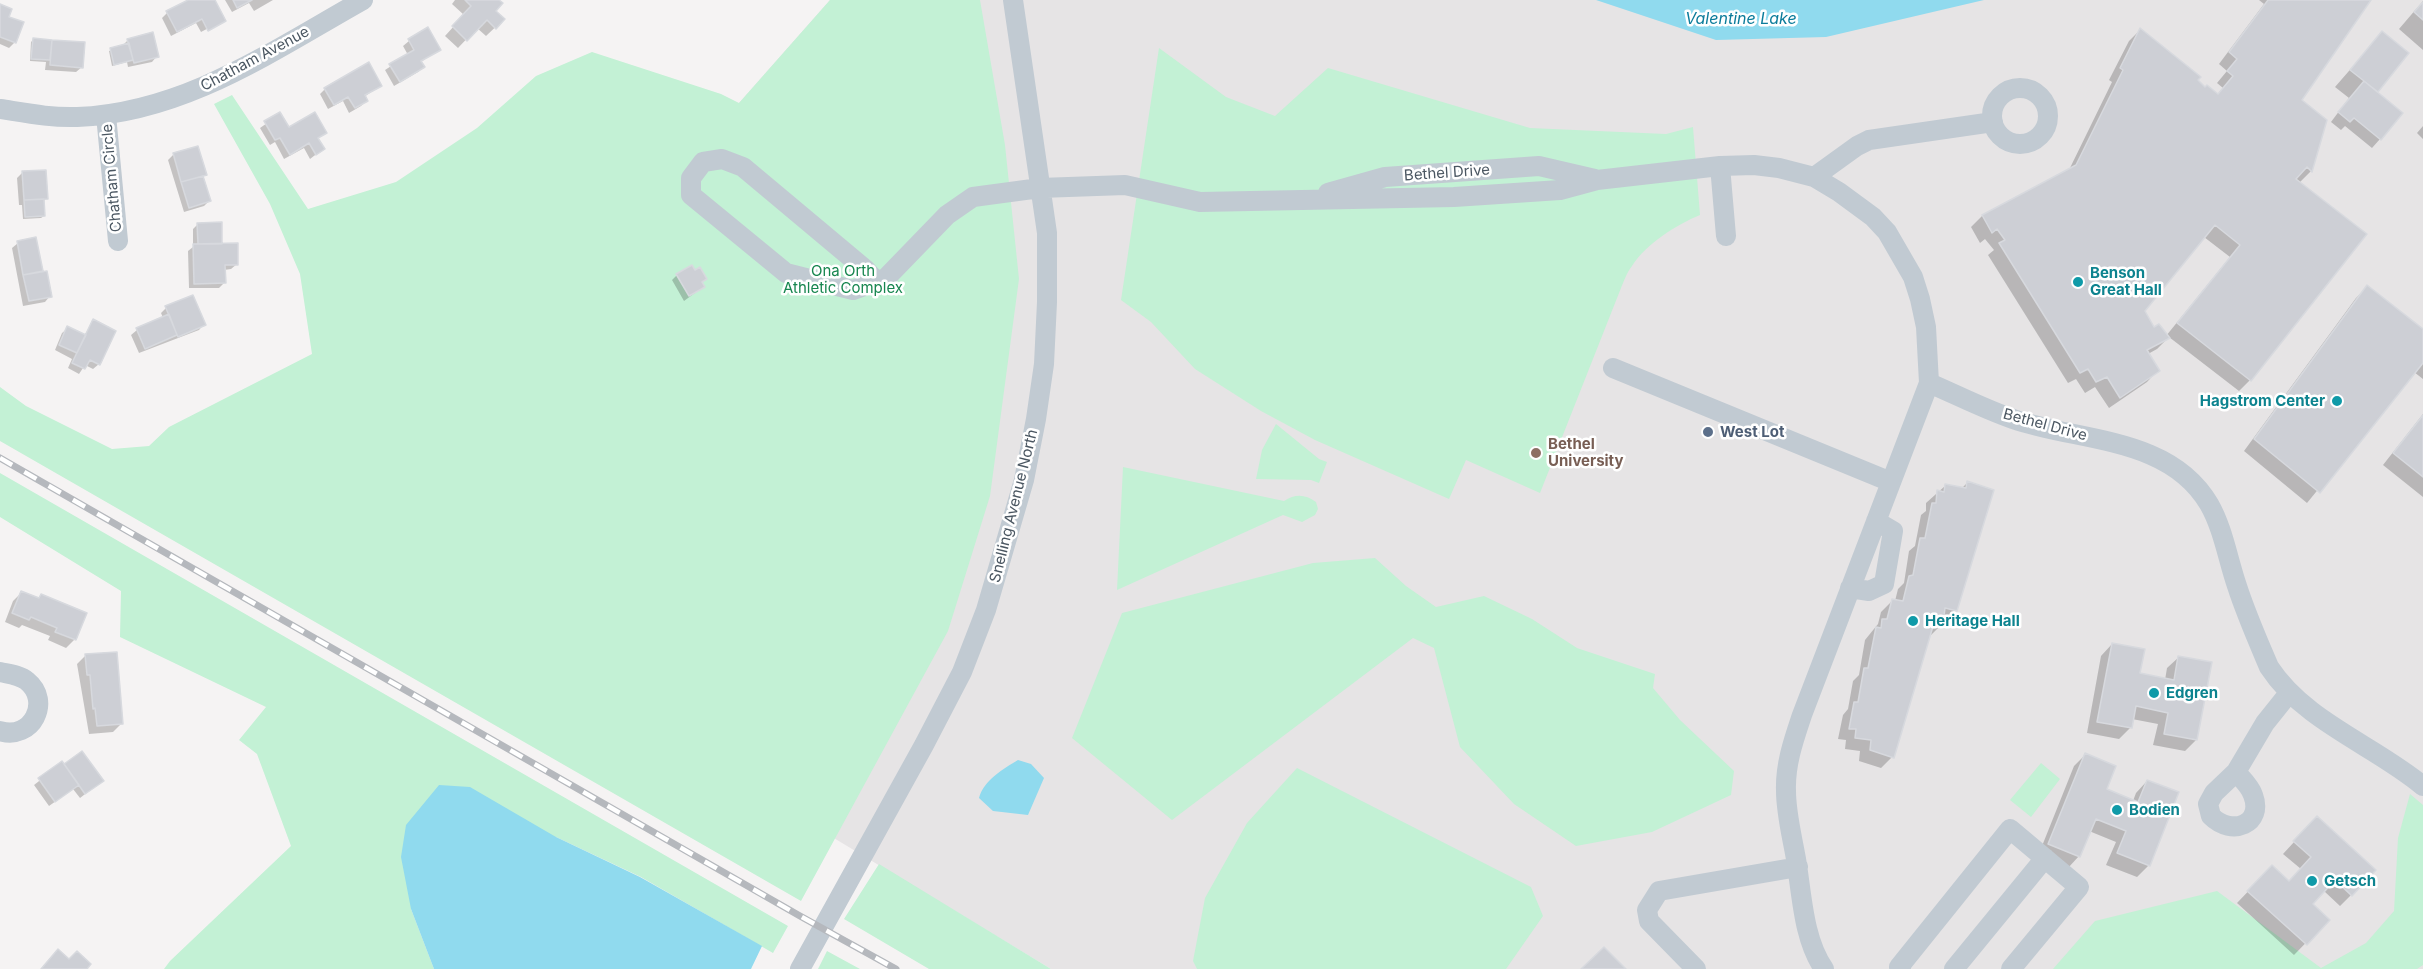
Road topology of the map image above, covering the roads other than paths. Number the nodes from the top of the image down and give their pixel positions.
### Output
1 (363, 0) edge
2 (1013, 0) edge
3 (0, 109) edge
4 (106, 115) junction
5 (1993, 122) dead end
6 (1720, 166) junction
7 (1814, 177) junction
8 (1040, 188) junction
9 (1726, 236) dead end
10 (118, 241) dead end
11 (877, 282) junction
12 (1613, 368) dead end
13 (1929, 382) junction
14 (1891, 482) junction
15 (1876, 521) junction
16 (1850, 588) junction
17 (0, 672) edge
18 (2289, 693) junction
19 (0, 732) edge
20 (2236, 772) dead end
21 (2423, 786) edge
22 (2045, 858) junction
23 (1798, 867) junction
24 (800, 969) edge
25 (1696, 969) edge
26 (1824, 969) edge
27 (1901, 969) edge
28 (1954, 969) edge
29 (2011, 969) edge

1 - 4 street, Chatham Avenue
2 - 8 street, Snelling Avenue North
3 - 4 street, Chatham Avenue
4 - 10 street, Chatham Circle
5 - 7 street
6 - 7 street, Bethel Drive
6 - 8 street, Bethel Drive
6 - 9 street
7 - 13 street, Bethel Drive
8 - 11 street, Bethel Drive
8 - 24 street, Snelling Avenue North
11 - 11 street
12 - 14 street
13 - 14 street
13 - 18 street, Bethel Drive
14 - 15 street
15 - 16 street
15 - 16 street
16 - 23 street
17 - 19 street
18 - 20 street
18 - 21 street, Bethel Drive
22 - 27 street
22 - 28 street
22 - 29 street
23 - 25 street
23 - 26 street

